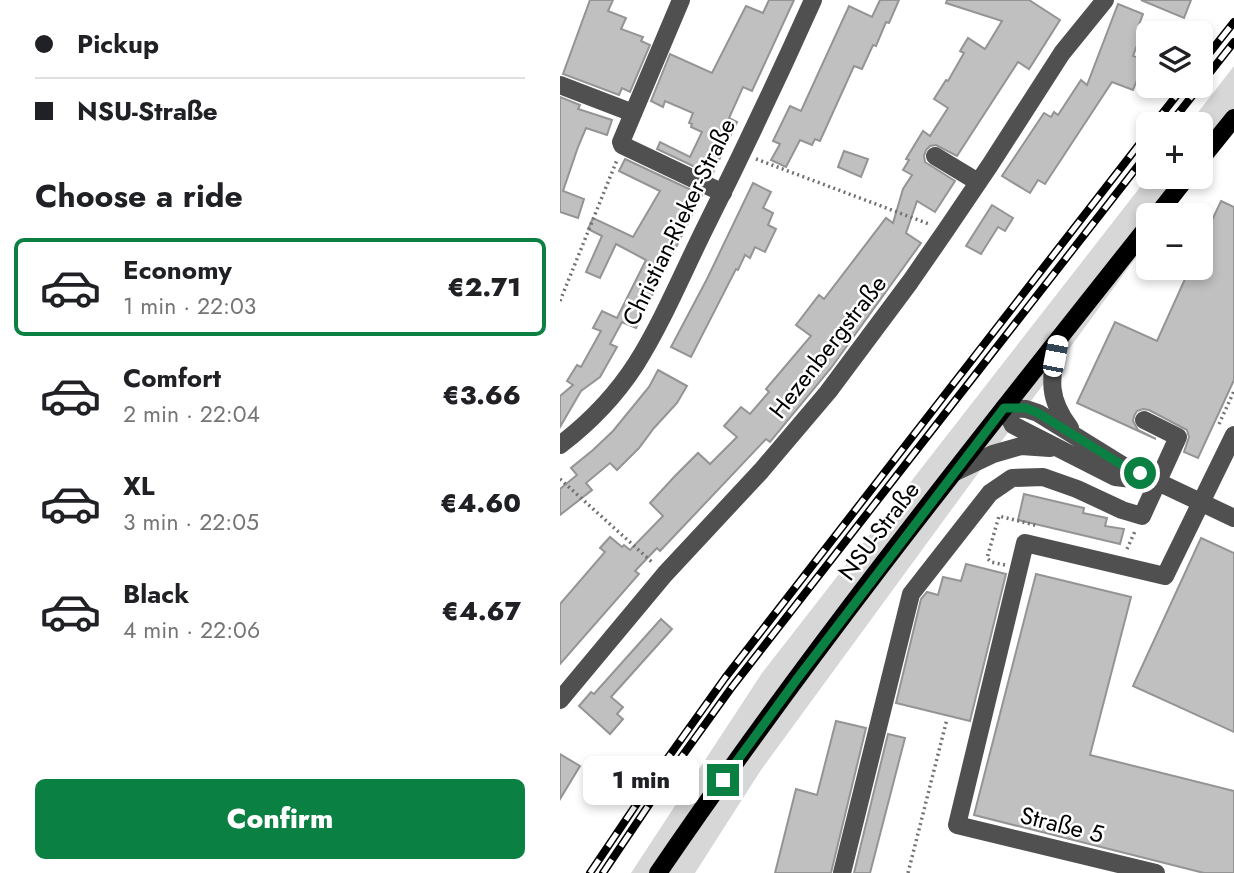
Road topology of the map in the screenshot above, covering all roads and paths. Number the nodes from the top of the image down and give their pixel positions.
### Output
1 (681, 0) edge
2 (813, 0) edge
3 (1104, 0) edge
4 (560, 85) edge
5 (633, 113) junction
6 (1234, 118) edge
7 (1213, 144) edge
8 (622, 145) junction
9 (741, 153) junction
10 (935, 156) dead end
11 (978, 182) junction
12 (1178, 189) edge
13 (723, 193) junction
14 (1166, 203) edge
15 (946, 230) junction
16 (1136, 241) edge
17 (560, 301) edge
18 (1058, 340) junction
19 (1004, 408) junction
20 (1144, 420) dead end
21 (1234, 435) edge
22 (1077, 436) junction
23 (560, 445) edge
24 (1060, 449) junction
25 (955, 472) junction
26 (560, 479) edge
27 (1158, 482) junction
28 (1201, 503) junction
29 (1234, 519) edge
30 (665, 574) junction
31 (560, 700) edge
32 (947, 719) dead end
33 (658, 873) edge
34 (842, 873) edge
35 (908, 873) edge
36 (1156, 873) edge

1 - 5 street
2 - 9 street, Christian-Rieker-Straße
3 - 11 street, Hezenbergstraße
4 - 5 street
5 - 8 street
6 - 7 main road
8 - 13 street
8 - 17 path
9 - 13 street, Christian-Rieker-Straße
9 - 15 path
10 - 11 street
11 - 15 street, Hezenbergstraße
12 - 14 main road
13 - 23 street, Christian-Rieker-Straße
15 - 30 street, Hezenbergstraße
16 - 18 main road, NSU-Straße
18 - 19 main road, NSU-Straße
18 - 22 street
19 - 22 street
19 - 24 street
19 - 25 main road, NSU-Straße
20 - 27 street
21 - 28 street
22 - 27 street
24 - 25 street
24 - 27 street
25 - 33 main road, NSU-Straße
26 - 30 path
27 - 28 street
27 - 34 street
28 - 29 street
28 - 36 street, Straße 5
30 - 31 street, Hezenbergstraße
32 - 35 path

